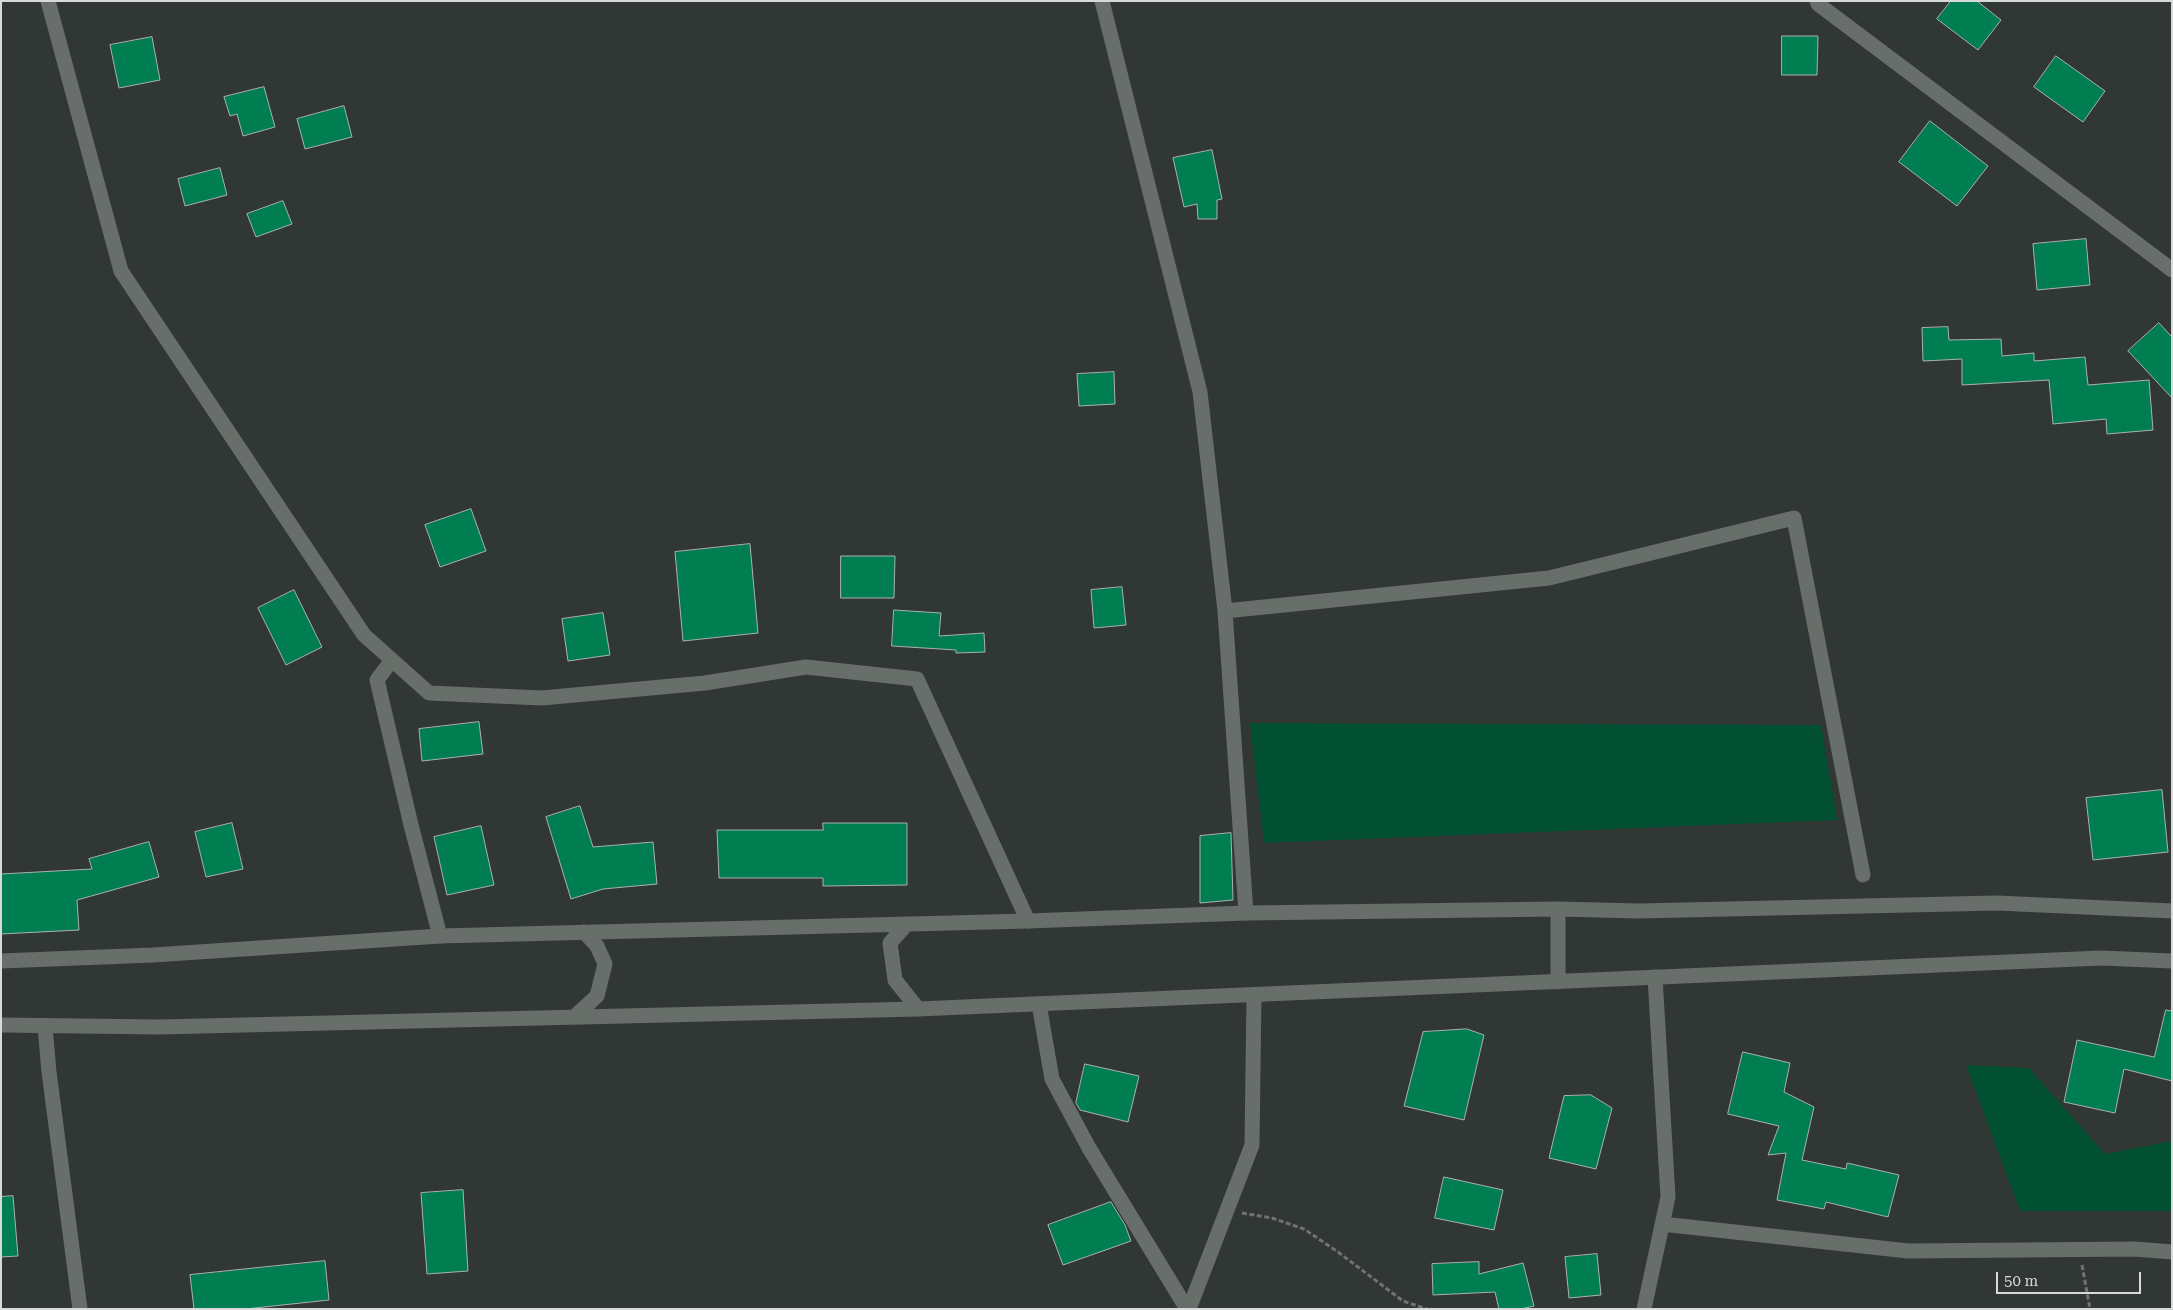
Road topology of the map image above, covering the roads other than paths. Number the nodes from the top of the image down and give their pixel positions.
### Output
1 (48, 1) edge
2 (1102, 1) edge
3 (1817, 1) edge
4 (2172, 270) edge
5 (1225, 611) junction
6 (392, 660) junction
7 (1863, 875) dead end
8 (1558, 909) junction
9 (2172, 911) edge
10 (1246, 913) junction
11 (1028, 921) junction
12 (907, 924) junction
13 (584, 932) junction
14 (440, 936) junction
15 (1, 961) edge
16 (2172, 961) edge
17 (1655, 977) junction
18 (1558, 982) junction
19 (1254, 995) junction
20 (1039, 1004) junction
21 (918, 1009) junction
22 (574, 1017) junction
23 (1, 1025) edge
24 (45, 1026) junction
25 (1662, 1224) junction
26 (2172, 1252) edge
27 (80, 1309) edge
28 (1188, 1309) edge
29 (1644, 1309) edge

1 - 6 street
2 - 5 street
3 - 4 street
5 - 7 street
5 - 10 street
6 - 11 street
6 - 14 street
8 - 9 street
8 - 10 street
8 - 18 street
10 - 11 street
11 - 12 street
12 - 13 street
12 - 21 street
13 - 14 street
13 - 22 street
14 - 15 street
16 - 17 street
17 - 18 street
17 - 25 street
18 - 19 street
19 - 20 street
19 - 28 street
20 - 21 street
20 - 28 street
21 - 22 street
22 - 24 street
23 - 24 street
24 - 27 street
25 - 26 street
25 - 29 street

